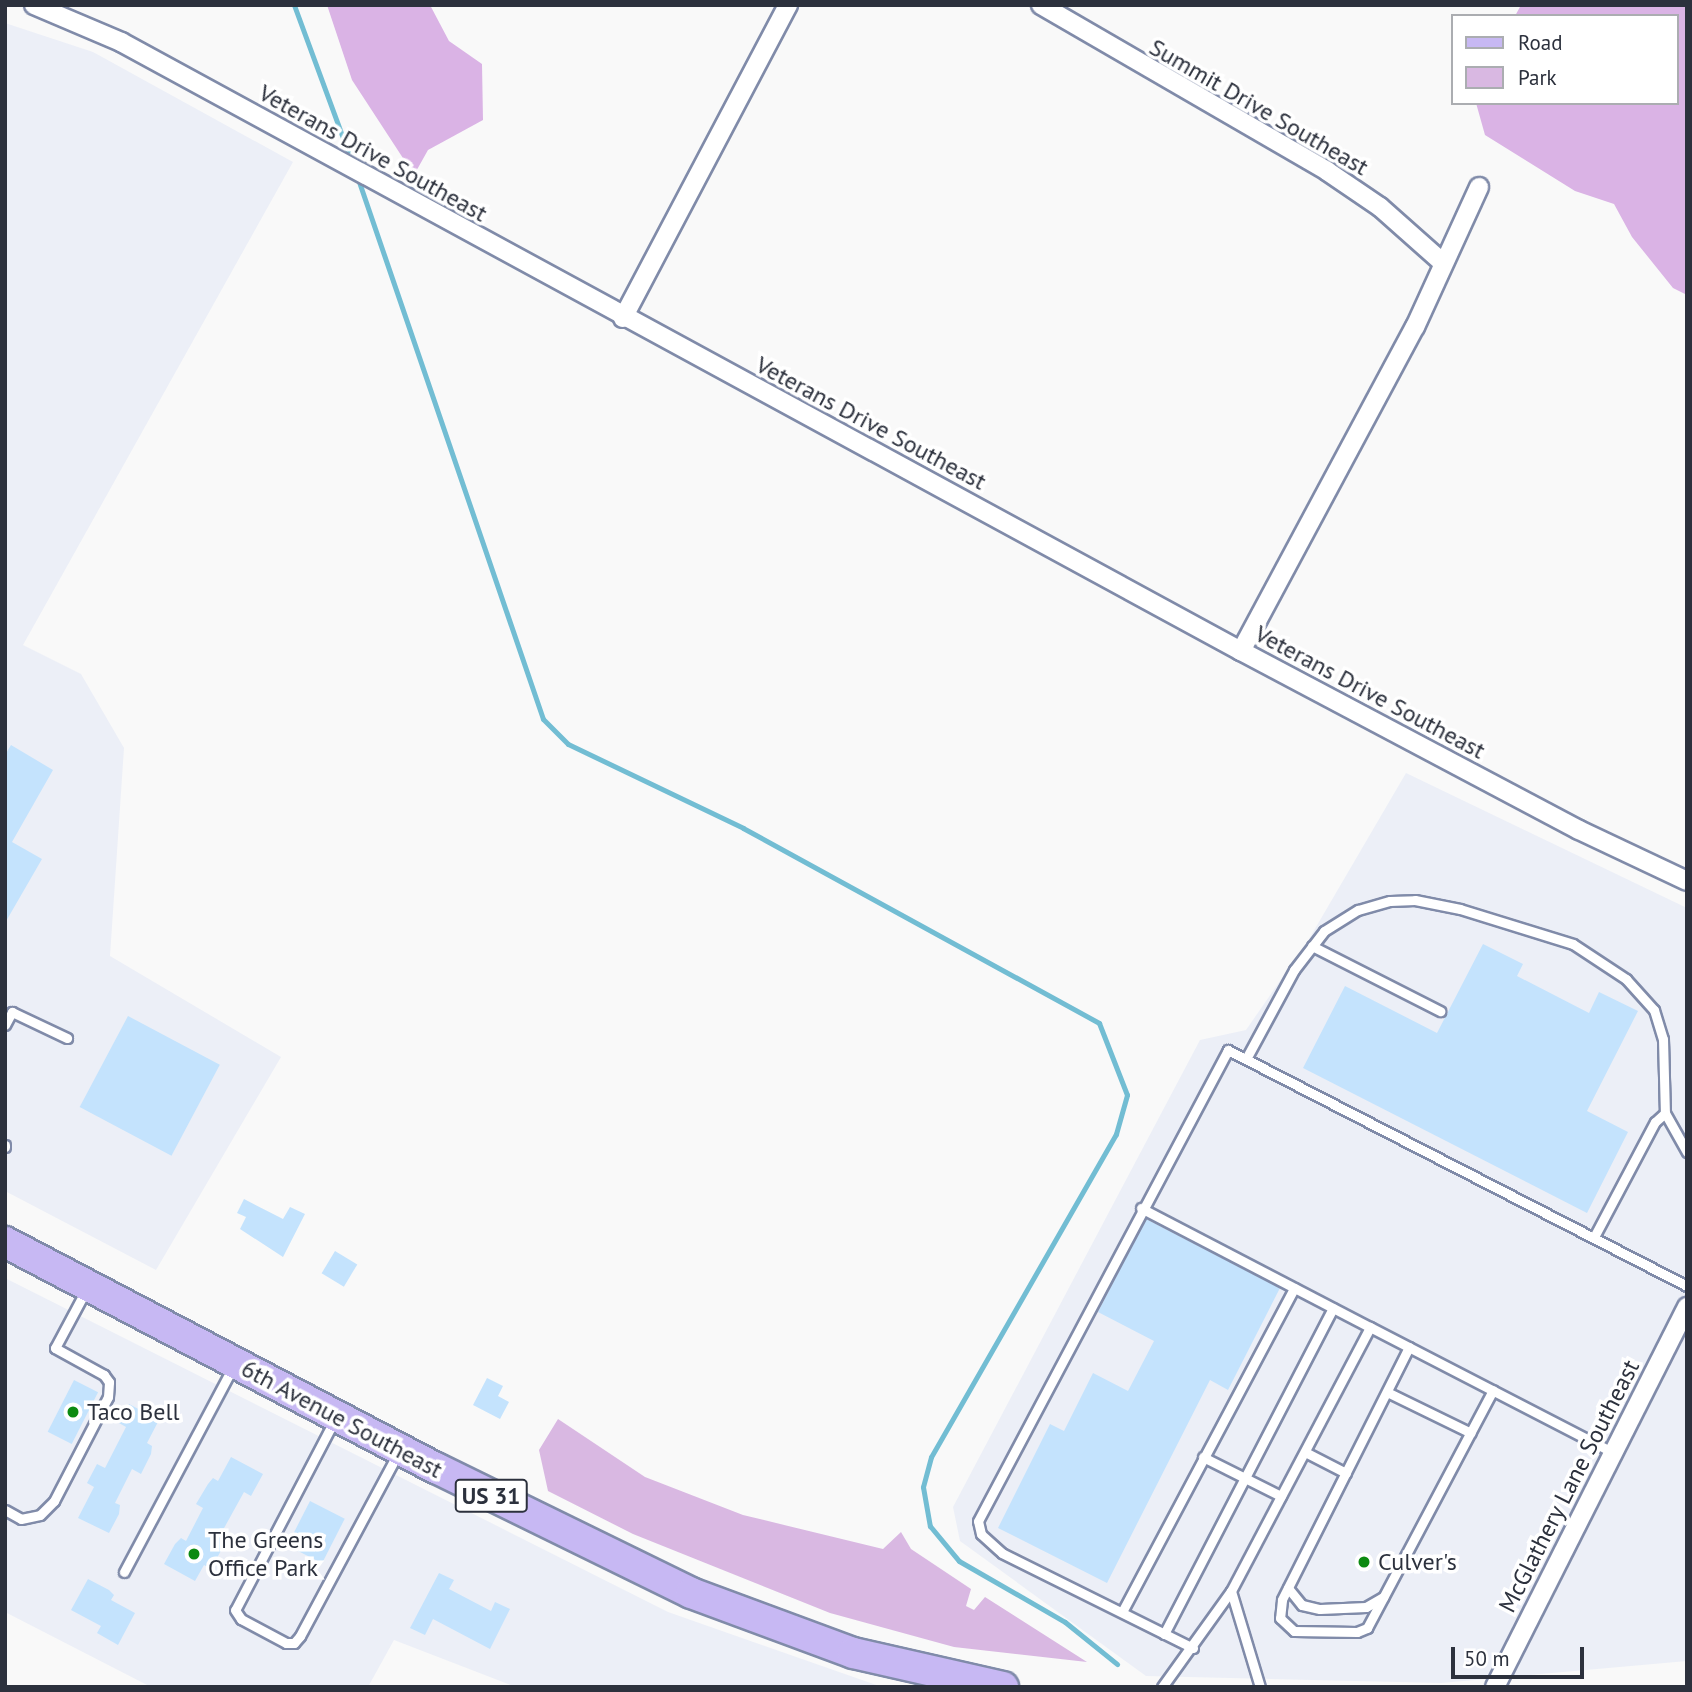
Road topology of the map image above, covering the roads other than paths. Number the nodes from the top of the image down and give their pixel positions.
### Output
1 (34, 5) edge
2 (788, 5) edge
3 (1041, 5) edge
4 (1479, 187) dead end
5 (1443, 263) junction
6 (623, 318) junction
7 (1241, 650) junction
8 (1687, 881) edge
9 (1312, 946) junction
10 (1440, 1011) dead end
11 (5, 1025) edge
12 (67, 1038) dead end
13 (1247, 1057) junction
14 (1665, 1113) junction
15 (1687, 1152) edge
16 (1141, 1208) junction
17 (1594, 1237) junction
18 (5, 1242) edge
19 (88, 1286) junction
20 (1687, 1286) edge
21 (1294, 1288) junction
22 (1687, 1307) edge
23 (1333, 1308) junction
24 (1370, 1327) junction
25 (1409, 1347) junction
26 (235, 1363) junction
27 (1493, 1390) junction
28 (1387, 1392) junction
29 (337, 1416) junction
30 (1471, 1433) junction
31 (400, 1449) junction
32 (1305, 1452) junction
33 (1614, 1453) junction
34 (1203, 1457) junction
35 (1346, 1473) junction
36 (1245, 1478) junction
37 (1281, 1496) junction
38 (5, 1510) edge
39 (124, 1572) dead end
40 (1288, 1588) junction
41 (1231, 1591) junction
42 (1385, 1595) junction
43 (1122, 1612) junction
44 (1164, 1633) junction
45 (1193, 1648) junction
46 (1003, 1687) edge
47 (1162, 1687) edge
48 (1260, 1687) edge
49 (1495, 1687) edge

1 - 6 street, Veterans Drive Southeast
2 - 6 street
3 - 5 street, Summit Drive Southeast
4 - 5 street
5 - 7 street
6 - 7 street, Veterans Drive Southeast
7 - 8 street, Veterans Drive Southeast
9 - 10 lane
9 - 13 lane
9 - 14 lane
11 - 12 lane
13 - 16 lane
13 - 17 lane
14 - 15 lane
14 - 17 lane
16 - 21 lane
16 - 43 lane
17 - 20 lane
18 - 19 main road, 6th Avenue Southeast / US 31
19 - 26 main road, 6th Avenue Southeast / US 31
19 - 38 lane
21 - 23 lane
21 - 34 lane
22 - 33 street, McGlathery Lane Southeast
23 - 24 lane
23 - 36 lane
24 - 25 lane
24 - 32 lane
25 - 27 lane
25 - 28 lane
26 - 29 main road, 6th Avenue Southeast / US 31
26 - 39 lane
27 - 30 lane
27 - 33 lane
28 - 30 lane
28 - 35 lane
29 - 31 main road, 6th Avenue Southeast / US 31
29 - 31 lane
30 - 42 lane
31 - 46 main road, 6th Avenue Southeast / US 31
32 - 35 lane
32 - 37 lane
33 - 49 street, McGlathery Lane Southeast
34 - 36 lane
34 - 43 lane
35 - 40 lane
36 - 37 lane
36 - 44 lane
37 - 41 lane
40 - 42 lane
40 - 42 lane
41 - 45 lane
41 - 48 lane
43 - 44 lane
44 - 45 lane
45 - 47 lane

